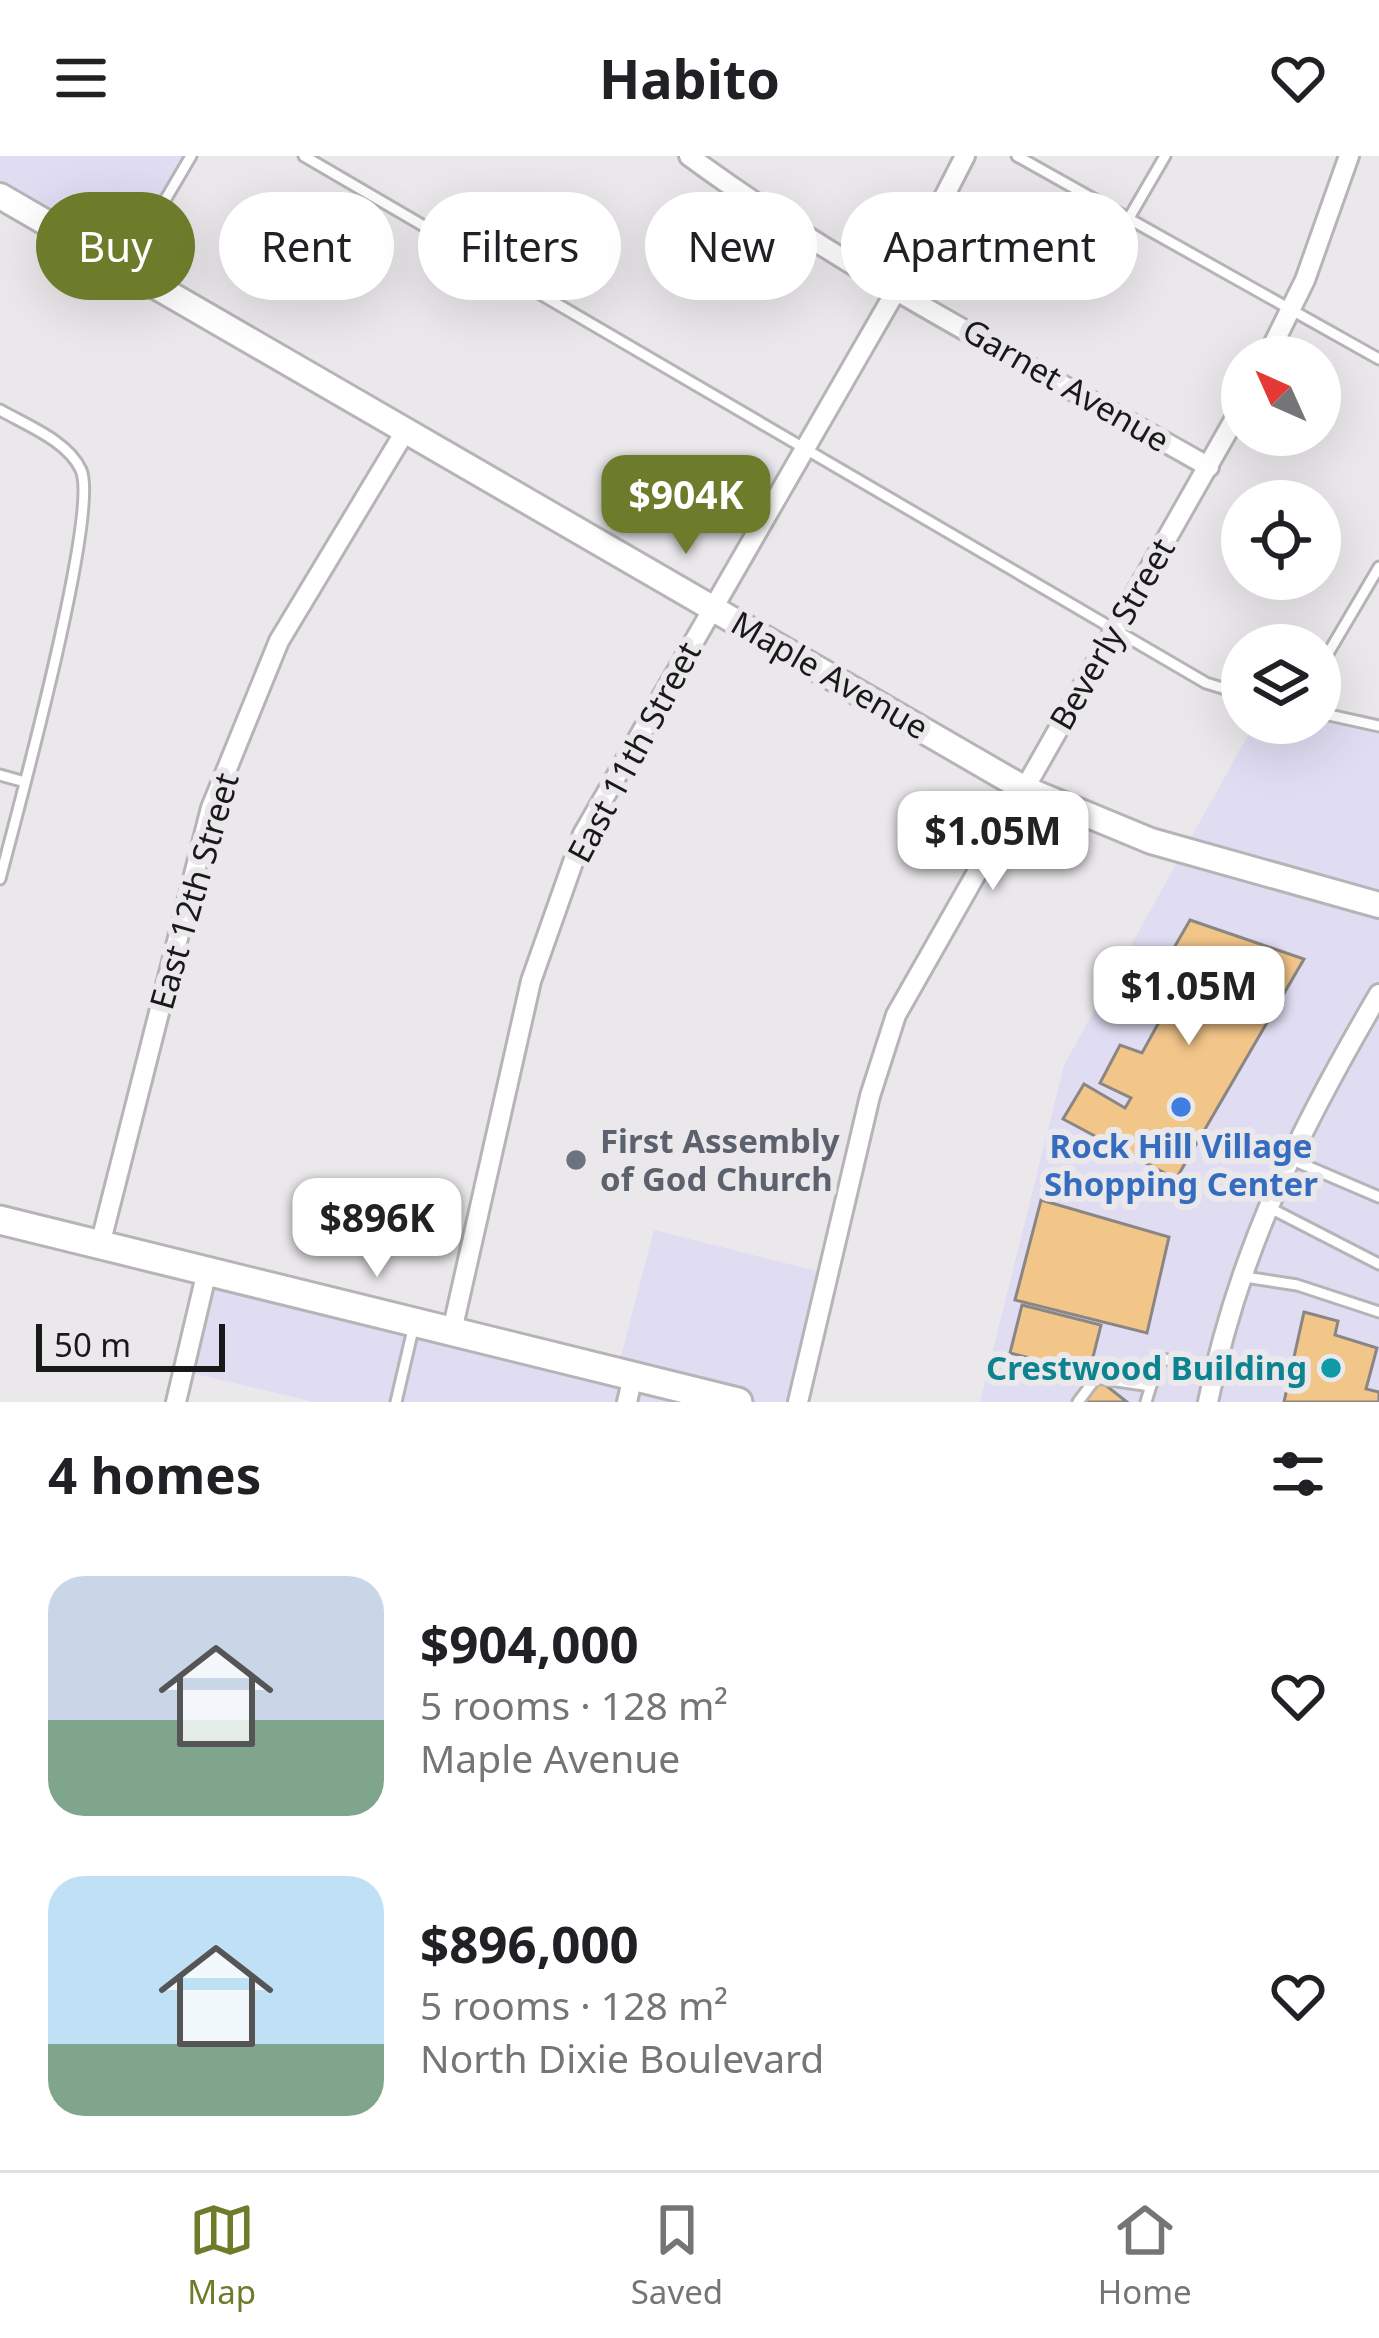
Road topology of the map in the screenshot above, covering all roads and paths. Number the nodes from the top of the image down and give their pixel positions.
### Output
1 (191, 156) edge
2 (304, 156) edge
3 (688, 156) edge
4 (965, 156) edge
5 (1017, 156) edge
6 (1165, 156) edge
7 (1349, 156) edge
8 (170, 192) edge
9 (947, 192) edge
10 (1082, 192) edge
11 (0, 196) edge
12 (1138, 202) edge
13 (36, 217) edge
14 (1138, 223) edge
15 (841, 254) edge
16 (181, 300) edge
17 (892, 300) edge
18 (917, 300) edge
19 (1291, 309) junction
20 (1278, 336) edge
21 (1379, 359) edge
22 (0, 410) edge
23 (406, 430) junction
24 (1221, 445) edge
25 (805, 448) junction
26 (1209, 467) junction
27 (1379, 567) edge
28 (712, 606) junction
29 (1114, 630) junction
30 (1341, 631) edge
31 (1221, 688) edge
32 (1341, 718) edge
33 (1379, 726) edge
34 (0, 775) edge
35 (25, 782) junction
36 (1023, 788) junction
37 (0, 879) edge
38 (1379, 905) edge
39 (1379, 994) edge
40 (1288, 1158) junction
41 (1379, 1197) edge
42 (1266, 1206) junction
43 (0, 1220) edge
44 (100, 1245) junction
45 (1378, 1260) edge
46 (208, 1271) junction
47 (1239, 1276) junction
48 (1379, 1312) edge
49 (415, 1322) junction
50 (452, 1331) junction
51 (1215, 1370) junction
52 (1122, 1380) junction
53 (1151, 1386) junction
54 (630, 1389) edge
55 (1115, 1393) dead end
56 (176, 1402) edge
57 (396, 1402) edge
58 (738, 1402) edge
59 (798, 1402) edge
60 (1078, 1402) edge
61 (1146, 1402) edge
62 (1208, 1402) edge

1 - 8 lane
2 - 25 lane
3 - 15 street, Garnet Avenue
4 - 9 street, East 11th Street
5 - 10 lane
6 - 12 lane
7 - 19 street
11 - 13 street, Maple Avenue
14 - 19 lane
16 - 23 street, Maple Avenue
17 - 25 street, East 11th Street
18 - 26 street, Garnet Avenue
19 - 20 street
19 - 21 lane
22 - 35 lane
23 - 28 street, Maple Avenue
23 - 44 street, East 12th Street
24 - 26 street, Beverly Street
25 - 28 street, East 11th Street
25 - 29 lane
26 - 29 street, Beverly Street
27 - 30 lane
28 - 36 street, Maple Avenue
28 - 50 street, East 11th Street
29 - 31 lane
29 - 36 street, Beverly Street
32 - 33 lane
34 - 35 lane
35 - 37 lane
36 - 38 street, Maple Avenue
36 - 59 street, Beverly Street
39 - 40 street
40 - 41 lane
40 - 42 street
42 - 45 lane
42 - 47 street
43 - 44 main road
44 - 46 main road
46 - 49 main road
46 - 56 street
47 - 48 lane
47 - 51 street
49 - 50 main road
49 - 57 lane
50 - 54 main road
51 - 53 lane
51 - 62 street
52 - 53 lane
52 - 55 lane
52 - 60 lane
53 - 61 lane
54 - 58 main road

